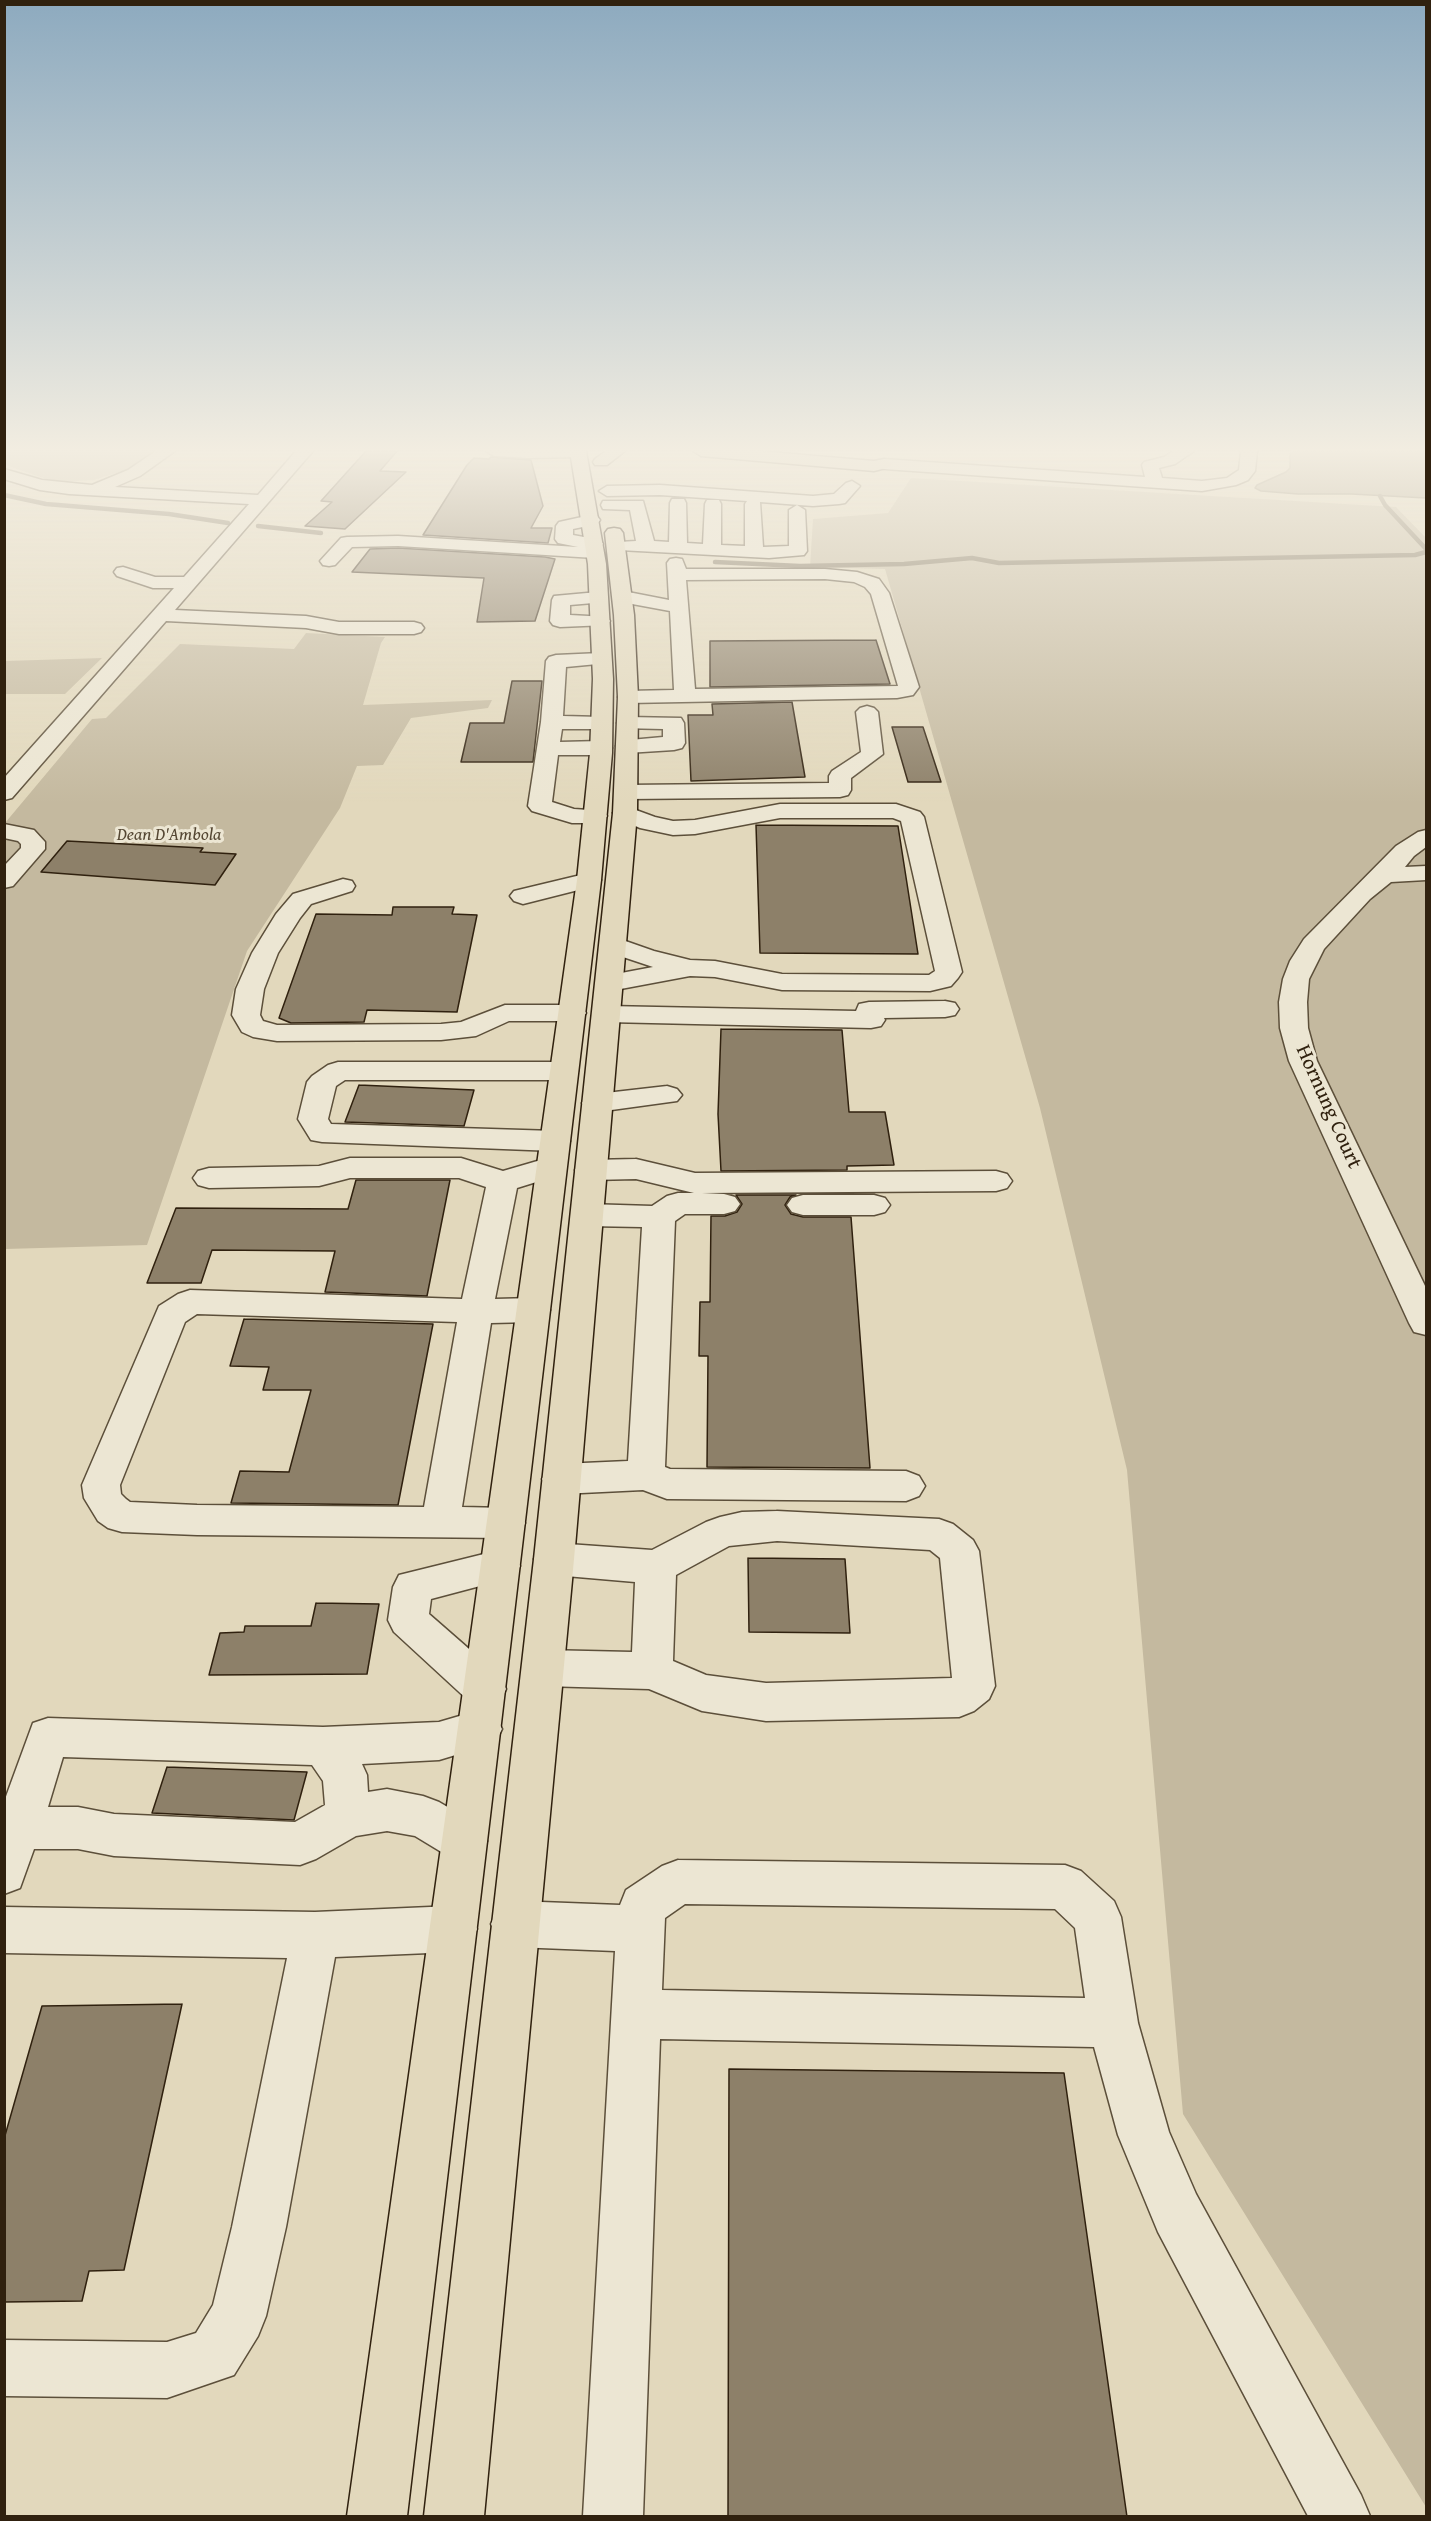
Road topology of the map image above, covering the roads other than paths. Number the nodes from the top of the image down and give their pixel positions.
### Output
1 (202, 569) edge
2 (612, 569) edge
3 (676, 569) edge
4 (759, 569) edge
5 (123, 572) dead end
6 (189, 583) junction
7 (678, 607) junction
8 (611, 608) junction
9 (161, 615) junction
10 (414, 628) dead end
11 (601, 659) junction
12 (685, 696) junction
13 (867, 712) dead end
14 (552, 722) junction
15 (549, 748) junction
16 (628, 762) junction
17 (4, 793) edge
18 (4, 831) edge
19 (1426, 837) edge
20 (1426, 873) edge
21 (1384, 875) junction
22 (589, 880) junction
23 (4, 881) edge
24 (343, 886) dead end
25 (523, 896) dead end
26 (614, 945) junction
27 (690, 968) junction
28 (596, 1003) junction
29 (945, 1009) dead end
30 (564, 1071) junction
31 (667, 1095) dead end
32 (597, 1102) junction
33 (566, 1160) junction
34 (209, 1178) dead end
35 (996, 1181) dead end
36 (503, 1182) junction
37 (874, 1205) dead end
38 (587, 1215) junction
39 (659, 1218) junction
40 (533, 1310) junction
41 (476, 1311) junction
42 (1426, 1323) edge
43 (646, 1475) junction
44 (561, 1479) junction
45 (906, 1486) dead end
46 (440, 1523) junction
47 (506, 1523) junction
48 (554, 1559) junction
49 (500, 1566) junction
50 (656, 1567) junction
51 (543, 1668) junction
52 (652, 1671) junction
53 (483, 1709) junction
54 (323, 1746) junction
55 (348, 1816) junction
56 (18, 1828) junction
57 (464, 1841) junction
58 (4, 1872) edge
59 (515, 1924) junction
60 (453, 1929) junction
61 (640, 1929) junction
62 (4, 1930) edge
63 (315, 1935) junction
64 (636, 2014) junction
65 (1113, 2022) junction
66 (4, 2368) edge
67 (377, 2517) edge
68 (454, 2517) edge
69 (613, 2517) edge
70 (1340, 2517) edge

1 - 6 street
2 - 8 main road
3 - 7 street
4 - 12 street
5 - 6 street
6 - 9 street
7 - 8 street
7 - 12 street
8 - 11 main road
8 - 16 main road
9 - 10 street
9 - 17 street
11 - 14 street
11 - 16 main road
12 - 16 street
13 - 16 street
14 - 15 street
14 - 16 street
15 - 16 street
15 - 16 street
16 - 22 main road
16 - 26 main road
16 - 27 street
18 - 23 street
19 - 21 street, Hornung Court
20 - 21 street
21 - 42 street, Hornung Court
22 - 25 street
22 - 28 main road
24 - 28 street
26 - 27 street
26 - 28 main road
27 - 28 street
28 - 29 street
28 - 30 main road
28 - 32 main road
30 - 33 main road
30 - 33 street
31 - 32 street
32 - 33 main road
33 - 35 street
33 - 36 street
33 - 38 main road
33 - 40 main road
34 - 36 street
36 - 41 street
37 - 39 street
38 - 39 street
38 - 44 main road
39 - 43 street
40 - 41 street
40 - 47 main road
41 - 46 street
41 - 46 street
43 - 44 street
43 - 45 street
44 - 48 main road
46 - 47 street
47 - 49 main road
48 - 50 street
48 - 51 main road
49 - 53 main road
49 - 53 street
50 - 52 street
50 - 52 street
51 - 52 street
51 - 59 main road
53 - 54 street
53 - 57 main road
54 - 55 street
54 - 56 street
55 - 56 street
55 - 57 street
56 - 58 street
57 - 60 main road
59 - 61 street
59 - 68 main road
60 - 63 street
60 - 67 main road
61 - 64 street
61 - 65 street
62 - 63 street
63 - 66 street
64 - 65 street
64 - 69 street
65 - 70 street

